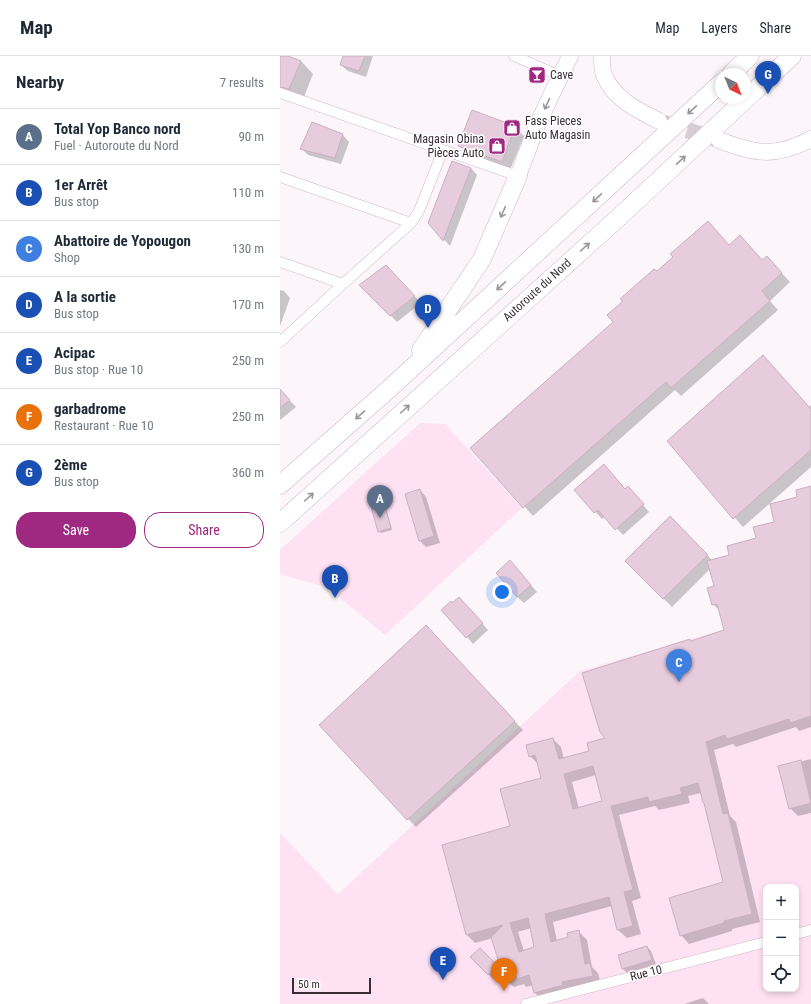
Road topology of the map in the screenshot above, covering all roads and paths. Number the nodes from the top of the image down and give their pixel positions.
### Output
1 (514, 56) edge
2 (570, 56) edge
3 (602, 56) edge
4 (750, 56) edge
5 (792, 56) edge
6 (737, 68) edge
7 (560, 76) junction
8 (715, 89) edge
9 (280, 93) edge
10 (659, 121) tunnel mouth
11 (811, 139) edge
12 (719, 140) tunnel mouth
13 (443, 150) junction
14 (518, 176) junction
15 (280, 177) edge
16 (411, 223) junction
17 (280, 262) edge
18 (343, 284) junction
19 (280, 342) edge
20 (389, 389) junction
21 (280, 485) edge
22 (280, 523) edge
23 (811, 930) edge
24 (799, 933) edge
25 (763, 943) edge
26 (526, 1004) edge

1 - 7 street
2 - 7 main road
3 - 10 main road
4 - 6 highway
22 -> 5 highway, Autoroute du Nord
7 -> 14 main road
8 -> 20 highway
9 - 13 street
11 - 12 main road
13 - 14 street
13 - 16 street
14 -> 20 highway
15 - 16 street
16 - 18 street
17 - 18 street
18 - 19 street
20 -> 21 highway
23 - 24 street
25 - 26 street, Rue 10

